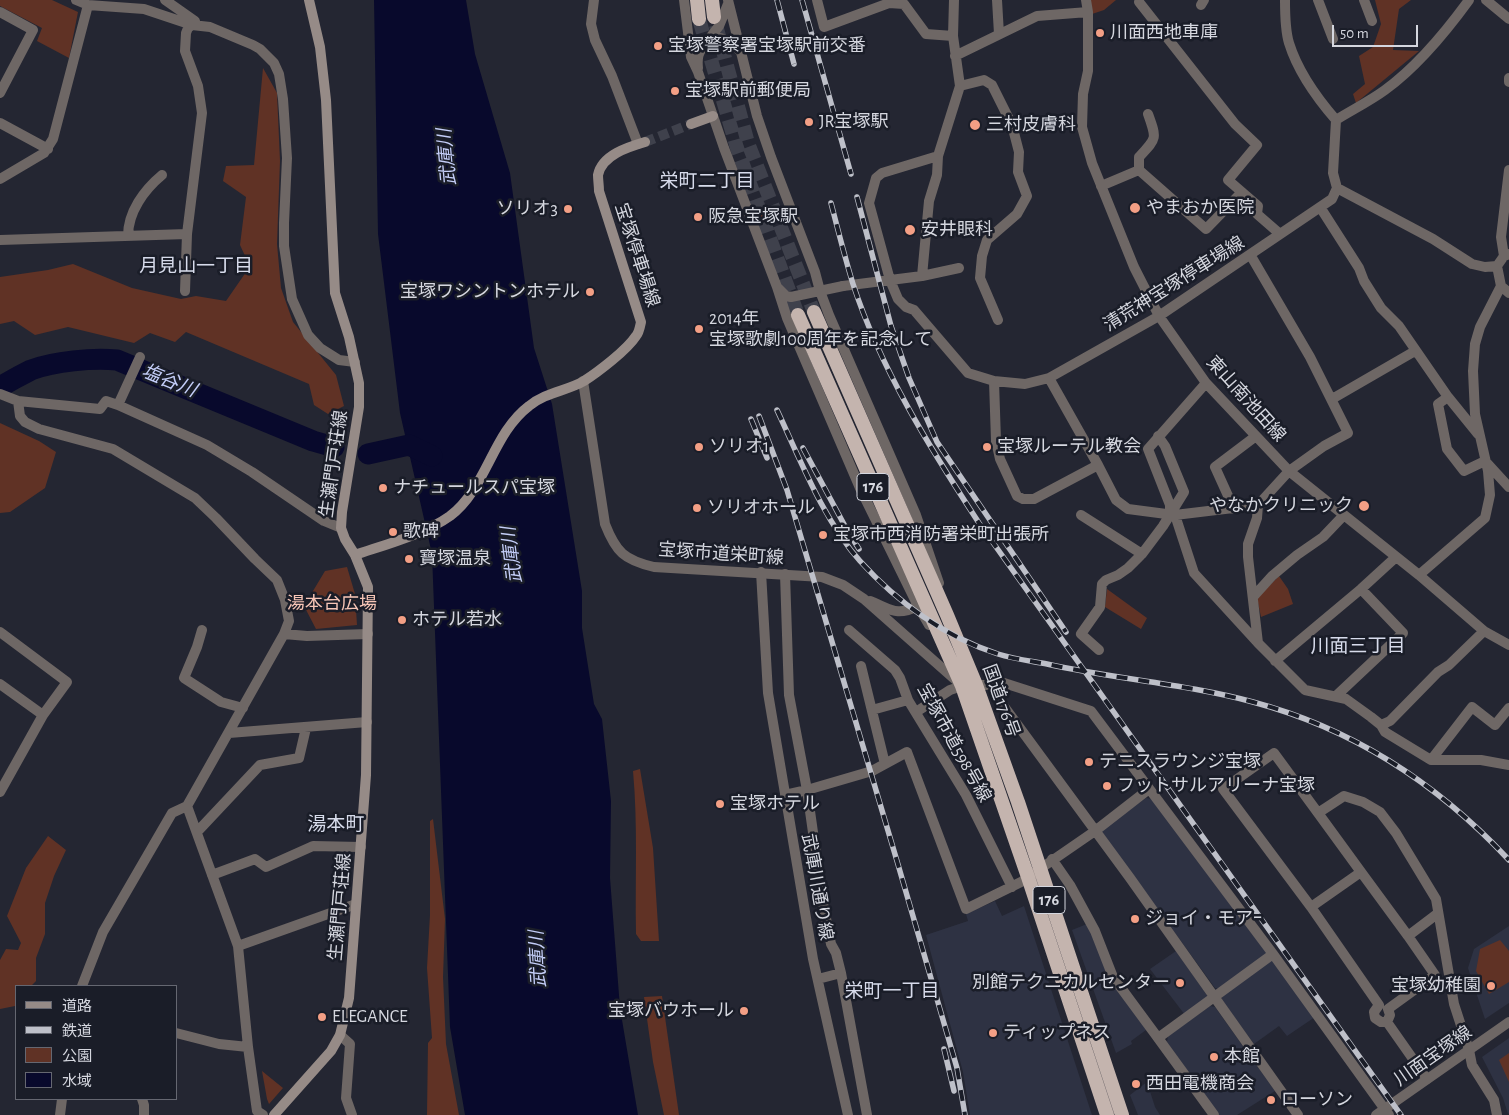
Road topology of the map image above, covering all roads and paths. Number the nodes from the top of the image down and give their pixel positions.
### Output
1 (76, 0) edge
2 (165, 0) edge
3 (309, 0) edge
4 (594, 0) edge
5 (684, 0) edge
6 (697, 0) edge
7 (712, 0) edge
8 (817, 0) edge
9 (954, 0) edge
10 (997, 0) edge
11 (1086, 0) edge
12 (1285, 0) edge
13 (1318, 0) edge
14 (1364, 0) edge
15 (1469, 0) edge
16 (1486, 0) edge
17 (728, 1) edge
18 (1139, 2) dead end
19 (88, 5) junction
20 (0, 12) edge
21 (1088, 12) junction
22 (714, 17) tunnel mouth
23 (699, 19) tunnel mouth
24 (1509, 19) edge
25 (1372, 21) dead end
26 (197, 25) junction
27 (999, 34) junction
28 (953, 36) junction
29 (709, 39) junction
30 (1333, 39) dead end
31 (739, 50) junction
32 (955, 56) junction
33 (698, 72) junction
34 (960, 86) junction
35 (0, 93) edge
36 (1148, 114) dead end
37 (713, 116) junction
38 (1336, 120) junction
39 (0, 122) edge
40 (691, 124) tunnel mouth
41 (641, 143) joint
42 (48, 149) junction
43 (938, 156) junction
44 (1139, 170) junction
45 (1509, 170) edge
46 (162, 175) dead end
47 (0, 179) edge
48 (1101, 186) junction
49 (1337, 188) junction
50 (1242, 192) junction
51 (1320, 207) junction
52 (187, 234) junction
53 (1280, 234) junction
54 (128, 236) junction
55 (0, 240) edge
56 (1506, 255) edge
57 (1250, 256) junction
58 (1497, 266) junction
59 (959, 268) dead end
60 (815, 272) junction
61 (922, 276) junction
62 (890, 280) junction
63 (842, 286) junction
64 (777, 287) junction
65 (1505, 290) edge
66 (185, 291) dead end
67 (820, 292) junction
68 (795, 297) junction
69 (814, 312) tunnel mouth
70 (798, 315) tunnel mouth
71 (829, 316) junction
72 (1160, 316) junction
73 (998, 320) dead end
74 (1415, 351) junction
75 (140, 356) dead end
76 (355, 362) junction
77 (1049, 378) junction
78 (583, 381) junction
79 (994, 382) junction
80 (1206, 383) junction
81 (0, 394) edge
82 (1448, 397) junction
83 (1332, 399) junction
84 (18, 401) junction
85 (118, 405) junction
86 (1479, 435) junction
87 (1158, 436) junction
88 (1256, 436) junction
89 (1485, 461) junction
90 (1098, 465) junction
91 (1289, 471) junction
92 (1509, 487) edge
93 (1258, 505) junction
94 (1234, 509) junction
95 (1081, 515) dead end
96 (1172, 515) junction
97 (1344, 515) junction
98 (341, 528) junction
99 (1142, 554) junction
100 (355, 555) junction
101 (1396, 557) junction
102 (761, 572) junction
103 (784, 574) junction
104 (1419, 576) junction
105 (1361, 589) junction
106 (1253, 597) junction
107 (864, 599) junction
108 (918, 606) junction
109 (947, 615) junction
110 (202, 630) dead end
111 (849, 630) dead end
112 (1484, 631) junction
113 (0, 632) edge
114 (284, 634) junction
115 (368, 634) junction
116 (1258, 642) junction
117 (1509, 645) edge
118 (1099, 650) dead end
119 (949, 658) junction
120 (1275, 661) junction
121 (861, 666) dead end
122 (1001, 682) junction
123 (0, 684) edge
124 (969, 685) junction
125 (1336, 696) junction
126 (908, 700) junction
127 (243, 708) junction
128 (1509, 708) edge
129 (872, 710) junction
130 (916, 712) junction
131 (44, 715) junction
132 (367, 722) junction
133 (1381, 725) junction
134 (306, 728) junction
135 (229, 733) junction
136 (1431, 760) junction
137 (885, 764) junction
138 (1509, 765) edge
139 (1149, 789) junction
140 (807, 790) junction
141 (0, 792) edge
142 (785, 795) junction
143 (187, 806) junction
144 (1318, 813) junction
145 (1094, 831) junction
146 (197, 832) junction
147 (361, 847) junction
148 (1052, 859) junction
149 (1361, 872) junction
150 (1034, 873) junction
151 (212, 875) junction
152 (1012, 887) junction
153 (356, 904) junction
154 (1311, 907) junction
155 (1437, 914) junction
156 (1408, 936) junction
157 (238, 946) junction
158 (1273, 954) junction
159 (841, 973) junction
160 (818, 979) junction
161 (82, 985) edge
162 (1213, 997) junction
163 (1384, 1007) junction
164 (1387, 1022) junction
165 (1509, 1022) edge
166 (178, 1034) edge
167 (340, 1035) junction
168 (1158, 1038) junction
169 (248, 1047) junction
170 (1469, 1050) junction
171 (1427, 1079) junction
172 (62, 1100) edge
173 (142, 1100) edge
174 (1383, 1113) edge
175 (60, 1115) edge
176 (144, 1115) edge
177 (263, 1115) edge
178 (274, 1115) edge
179 (352, 1115) edge
180 (848, 1115) edge
181 (867, 1115) edge
182 (1107, 1115) edge
183 (1122, 1115) edge
184 (1214, 1115) edge
185 (1298, 1115) edge
186 (1498, 1115) edge

1 - 19 street
2 - 26 street
3 - 76 main road, 生瀬門戸荘線
4 - 41 street
5 - 33 street
6 - 23 highway
7 - 22 highway
8 - 28 street
9 - 28 street
10 - 27 street
11 - 21 street, 東山南池田線
12 - 38 street
13 - 30 street
14 - 25 street
15 - 38 street
16 - 24 street
17 - 29 street
17 - 31 street
18 - 50 street
19 - 26 street
19 - 42 street
20 - 35 street
21 - 27 street
21 - 48 street, 東山南池田線
26 - 52 street
26 - 76 street
27 - 32 street
28 - 32 street
29 - 31 street
29 - 33 street
31 - 60 street
32 - 34 street
33 - 37 street
34 - 43 street
34 - 73 street
36 - 44 street
37 - 40 main road
37 - 64 street
38 - 49 street
39 - 42 street
41 - 78 main road, 宝塚停車場線
42 - 47 street
43 - 61 street
43 - 62 street, 清荒神宝塚停車場線
44 - 48 street
44 - 50 street
45 - 56 street
46 - 54 street
48 - 72 street, 東山南池田線
49 - 51 street, 清荒神宝塚停車場線
49 - 58 street
50 - 53 street
51 - 53 street, 清荒神宝塚停車場線
51 - 74 street
52 - 54 street
52 - 66 street
53 - 57 street, 清荒神宝塚停車場線
54 - 55 street
56 - 58 street
57 - 72 street, 清荒神宝塚停車場線
57 - 83 street
58 - 65 street
59 - 61 street
60 - 63 street
60 - 67 street
60 - 68 street
61 - 62 street
62 - 63 street
62 - 79 street, 清荒神宝塚停車場線
63 - 67 street
63 - 71 street
64 - 68 street
64 - 108 street
65 - 86 street
67 - 68 street
67 - 71 street
69 - 109 highway, 国道176号 / 176
70 - 119 highway, 国道176号 / 176
71 - 109 street
72 - 77 street, 清荒神宝塚停車場線
72 - 80 street, 東山南池田線
74 - 82 street
74 - 83 street
75 - 85 street
76 - 98 main road, 生瀬門戸荘線
77 - 79 street, 清荒神宝塚停車場線
77 - 90 street
78 - 100 main road, 宝塚停車場線
78 - 102 street, 宝塚市道栄町線
79 - 90 street
80 - 87 street
80 - 88 street, 東山南池田線
81 - 84 street
82 - 86 street
82 - 89 street
83 - 91 street
84 - 85 street
84 - 114 street
85 - 98 street
86 - 89 street
87 - 96 street
87 - 96 street
88 - 91 street, 東山南池田線
88 - 94 street
89 - 92 street
89 - 104 street
90 - 96 street
91 - 93 street
91 - 97 street, 東山南池田線
93 - 94 street
93 - 106 street
94 - 96 street
95 - 99 street
96 - 99 street
96 - 116 street
97 - 101 street, 東山南池田線
97 - 106 street
98 - 100 main road, 生瀬門戸荘線
99 - 118 street
100 - 115 main road, 生瀬門戸荘線
101 - 104 street, 東山南池田線
101 - 105 street
102 - 103 street, 宝塚市道栄町線
102 - 142 street, 武庫川通り線
103 - 107 street, 宝塚市道栄町線
103 - 140 street, 武庫川通り線
104 - 112 street, 東山南池田線
105 - 120 street
105 - 125 street
106 - 116 street
107 - 108 street
107 - 124 street, 宝塚市道栄町線
108 - 119 street
109 - 124 highway, 国道176号 / 176
110 - 127 street
111 - 126 street, 宝塚市道598号線
112 - 117 street, 東山南池田線
112 - 133 street
113 - 131 street
114 - 115 street
114 - 127 street
115 - 132 main road, 生瀬門戸荘線
116 - 120 street
119 - 124 highway, 国道176号 / 176
120 - 125 street
121 - 129 street
122 - 124 street
122 - 139 street
122 - 145 street
123 - 131 street
124 - 130 street
124 - 150 highway, 国道176号 / 176
125 - 133 street
126 - 129 street
126 - 130 street, 宝塚市道598号線
127 - 135 street
128 - 136 street
129 - 137 street
130 - 152 street, 宝塚市道598号線
131 - 141 street
132 - 134 street
132 - 147 main road, 生瀬門戸荘線
133 - 136 street
134 - 135 street
134 - 146 street
135 - 143 street
136 - 138 street
137 - 140 street
137 - 152 street
139 - 145 street
139 - 158 street
140 - 142 street
140 - 159 street, 武庫川通り線
142 - 160 street, 武庫川通り線
143 - 146 street
143 - 161 street
144 - 149 street
144 - 154 street
144 - 155 street
145 - 148 street
145 - 162 street
146 - 151 street
147 - 151 street
147 - 153 main road, 生瀬門戸荘線
148 - 150 street
148 - 168 street
149 - 154 street
149 - 156 street
150 - 152 street
150 - 182 highway, 国道176号 / 176
150 - 183 highway, 国道176号 / 176
151 - 157 street
153 - 157 street
153 - 167 main road, 生瀬門戸荘線
154 - 163 street
155 - 156 street
155 - 170 street
156 - 163 street
157 - 169 street
158 - 162 street
158 - 174 street
159 - 160 street
159 - 181 street, 武庫川通り線
160 - 180 street, 武庫川通り線
162 - 168 street
162 - 185 street
163 - 164 street
163 - 164 street
164 - 171 street
165 - 170 street, 川面宝塚線
166 - 169 street
167 - 178 main road, 生瀬門戸荘線
167 - 179 street
168 - 184 street
169 - 177 street
170 - 171 street, 川面宝塚線
170 - 186 street
171 - 174 street, 川面宝塚線
172 - 175 street
173 - 176 street

